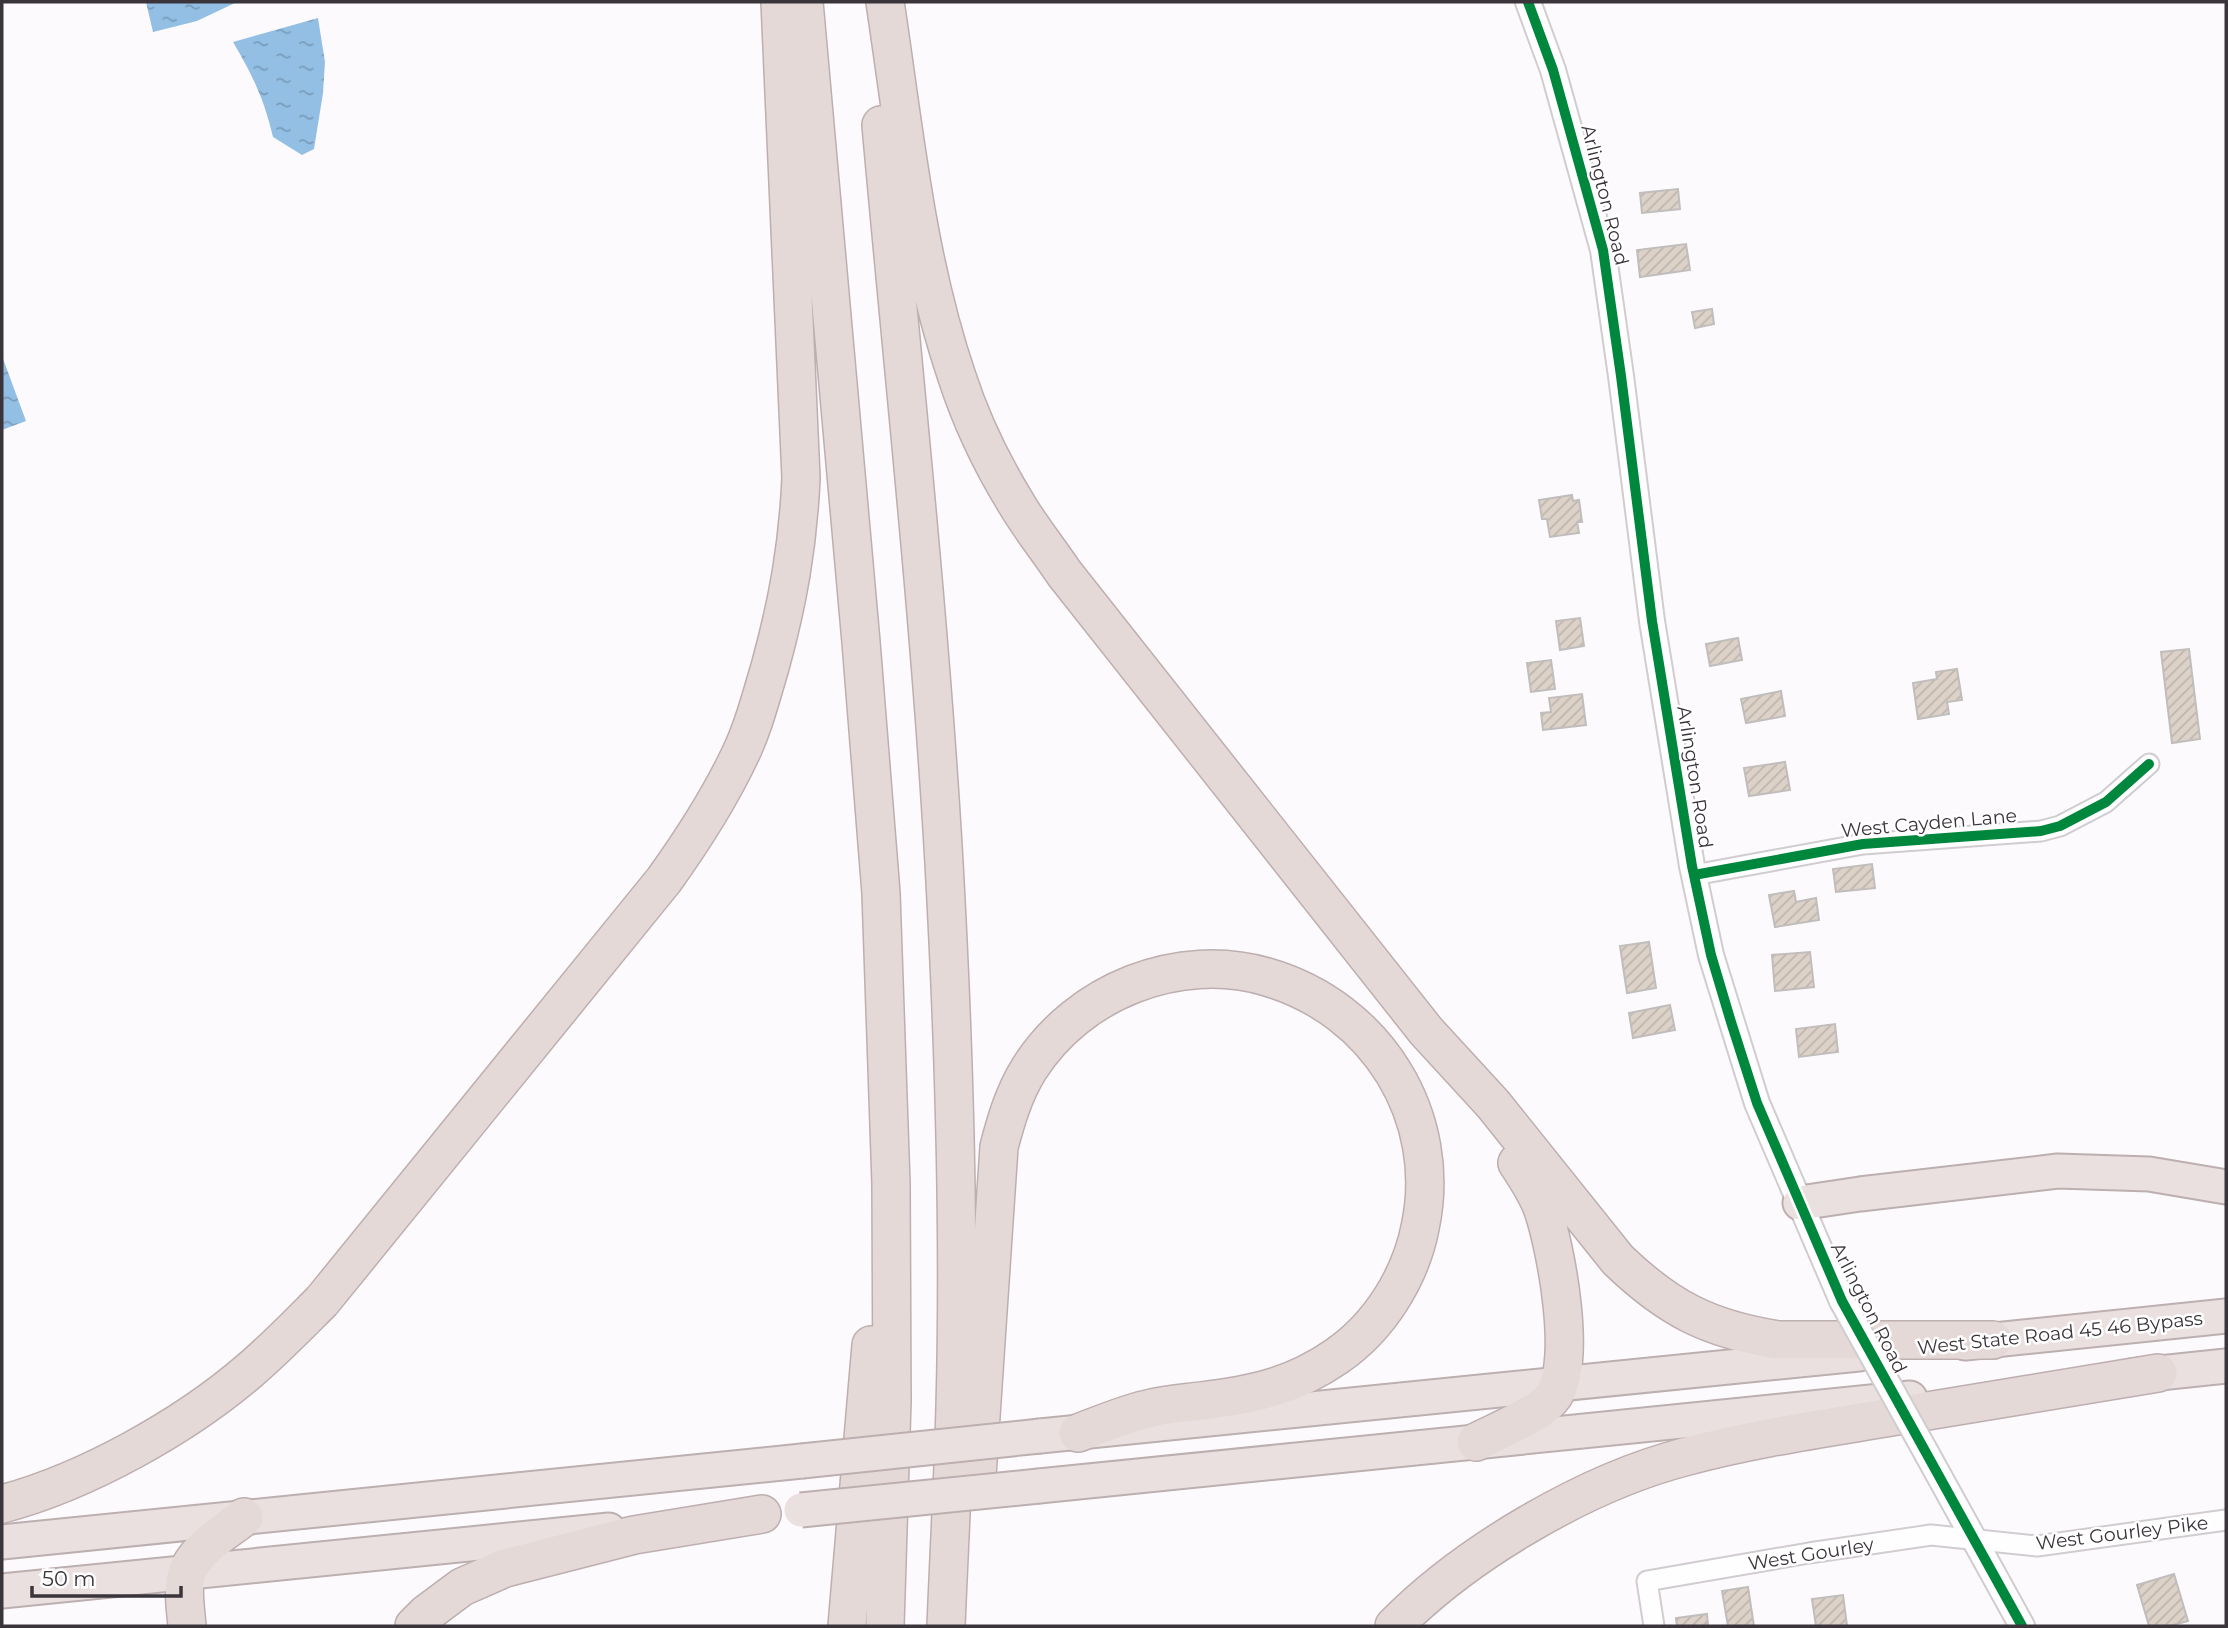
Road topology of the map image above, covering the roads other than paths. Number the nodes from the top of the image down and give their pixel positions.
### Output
1 (780, 2) edge
2 (804, 2) edge
3 (870, 2) edge
4 (885, 2) edge
5 (1528, 2) edge
6 (2149, 764) dead end
7 (1694, 875) junction
8 (1426, 1031) junction
9 (891, 1184) junction
10 (2226, 1187) edge
11 (1800, 1203) junction
12 (2226, 1317) edge
13 (1993, 1340) junction
14 (2226, 1366) edge
15 (2158, 1373) junction
16 (1560, 1384) junction
17 (1078, 1433) junction
18 (1476, 1442) junction
19 (2, 1504) edge
20 (762, 1514) junction
21 (244, 1517) junction
22 (2226, 1520) edge
23 (1975, 1541) junction
24 (2, 1542) edge
25 (187, 1573) junction
26 (2, 1591) edge
27 (187, 1626) edge
28 (414, 1626) edge
29 (848, 1626) edge
30 (885, 1626) edge
31 (946, 1626) edge
32 (958, 1626) edge
33 (1394, 1626) edge
34 (1654, 1626) edge
35 (2022, 1626) edge

1 - 19 highway
2 - 9 highway
3 - 31 highway
4 - 8 highway
5 - 7 street, Arlington Road
6 - 7 street, West Cayden Lane
7 - 11 street, Arlington Road
8 - 13 highway
8 - 16 highway
9 - 29 highway
9 - 30 highway
10 - 11 highway
11 - 23 street, Arlington Road, bridge
12 - 13 highway, West State Road 45 46 Bypass
13 - 16 highway, West State Road 45 46 Bypass
14 - 15 highway
15 - 18 highway
15 - 33 highway
16 - 17 highway, West State Road 45 46 Bypass
16 - 18 highway
17 - 21 highway, West State Road 45 46 Bypass, bridge
17 - 32 highway
18 - 20 highway, bridge
20 - 25 highway
20 - 28 highway
21 - 24 highway, West State Road 45 46 Bypass
21 - 25 highway
22 - 23 street, West Gourley Pike
23 - 34 street, West Gourley
23 - 35 street, Arlington Road
25 - 26 highway
25 - 27 highway

